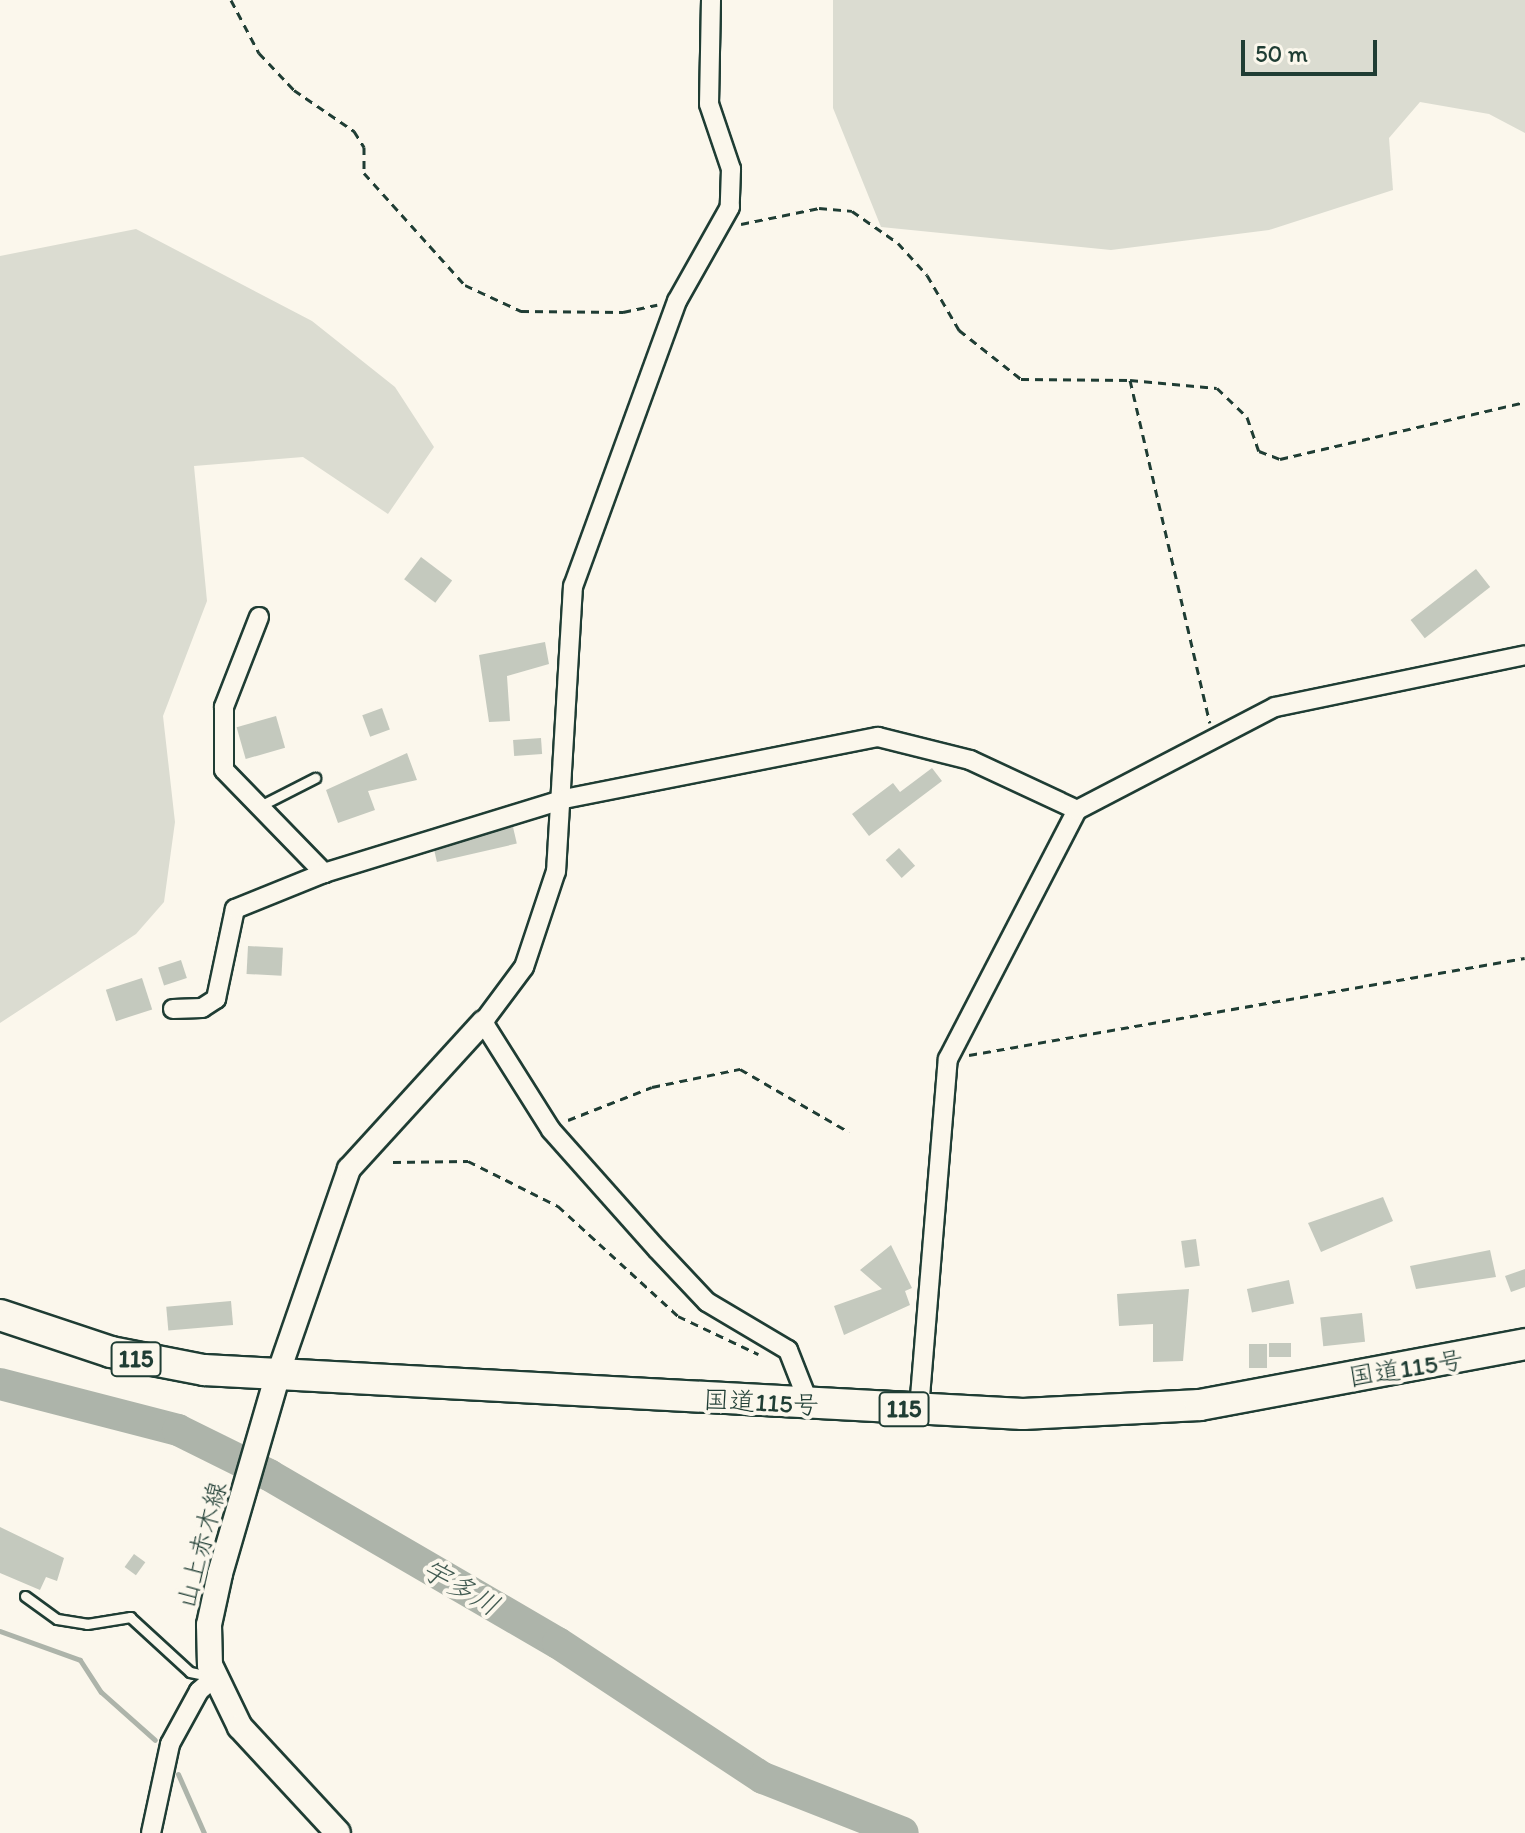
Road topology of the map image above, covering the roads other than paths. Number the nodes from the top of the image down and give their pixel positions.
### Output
1 (711, 0) edge
2 (259, 617) dead end
3 (1525, 655) edge
4 (315, 778) dead end
5 (564, 799) junction
6 (257, 808) junction
7 (1077, 810) junction
8 (324, 873) junction
9 (173, 1009) dead end
10 (483, 1022) junction
11 (0, 1315) edge
12 (1525, 1344) edge
13 (276, 1381) junction
14 (810, 1406) junction
15 (919, 1409) junction
16 (25, 1596) dead end
17 (215, 1677) junction
18 (151, 1833) edge
19 (338, 1833) edge

1 - 5 street
2 - 6 street
3 - 7 street
4 - 6 lane
5 - 7 street
5 - 8 street
5 - 10 street
6 - 8 street
7 - 15 street
8 - 9 street
10 - 13 street
10 - 14 street
11 - 13 highway, 国道115号 / 115
12 - 15 highway, 国道115号 / 115
13 - 14 highway, 国道115号 / 115
13 - 17 main road, 山上赤木線
14 - 15 highway, 国道115号 / 115
16 - 17 lane
17 - 18 street
17 - 19 main road, 山上赤木線

